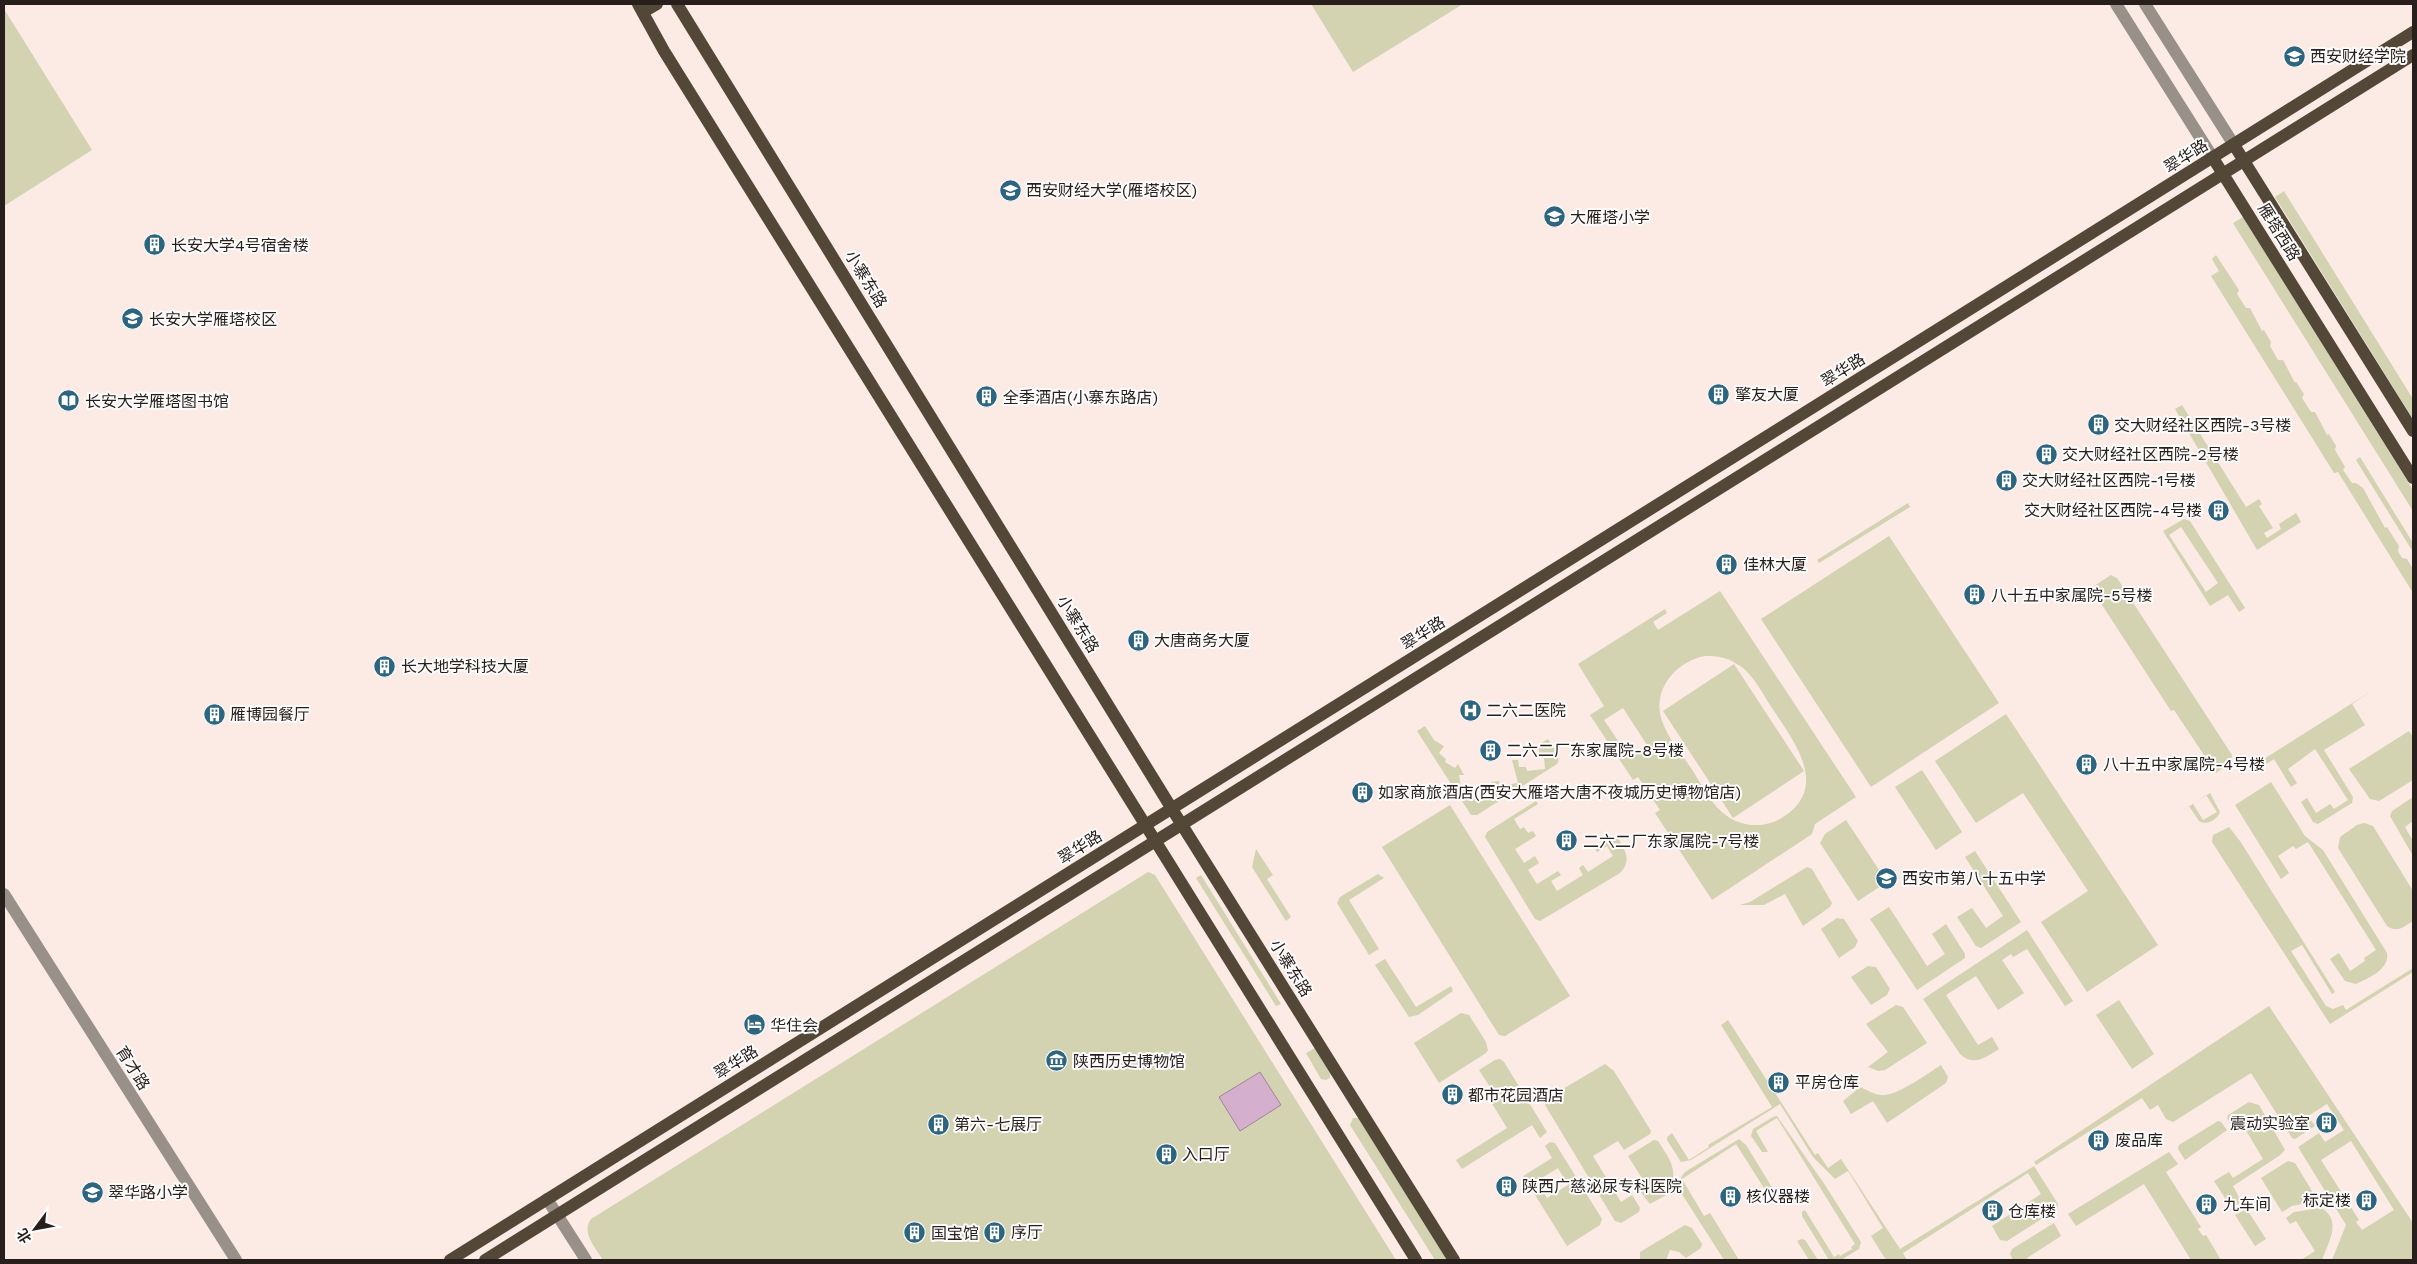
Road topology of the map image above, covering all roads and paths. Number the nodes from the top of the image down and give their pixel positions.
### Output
1 (656, 4) edge
2 (677, 4) edge
3 (2116, 4) edge
4 (2144, 4) edge
5 (641, 8) edge
6 (2413, 32) edge
7 (2413, 55) edge
8 (2234, 145) junction
9 (2213, 158) junction
10 (2244, 161) junction
11 (2223, 174) junction
12 (2413, 431) edge
13 (2413, 478) edge
14 (1172, 809) junction
15 (1182, 825) junction
16 (1144, 826) junction
17 (1154, 842) junction
18 (4, 894) edge
19 (547, 1199) junction
20 (558, 1215) junction
21 (236, 1260) edge
22 (450, 1260) edge
23 (484, 1260) edge
24 (586, 1260) edge
25 (1416, 1260) edge
26 (1454, 1260) edge

1 - 5 main road
2 - 14 main road, 小寨东路
3 - 9 street, 雁塔西路
4 - 8 street, 雁塔西路
5 - 16 main road
6 - 8 main road, 翠华路
7 - 10 main road
8 - 9 main road, 翠华路
8 - 10 main road, 雁塔西路
9 - 11 main road, 雁塔西路
9 - 14 main road, 翠华路
10 - 11 main road
10 - 12 main road, 雁塔西路
11 - 13 main road, 雁塔西路
11 - 15 main road
14 - 15 main road, 小寨东路
14 - 16 main road, 翠华路
15 - 17 main road
15 - 26 main road, 小寨东路
16 - 17 main road
16 - 19 main road, 翠华路
17 - 20 main road
17 - 25 main road
18 - 21 street, 育才路
19 - 20 street
19 - 22 main road, 翠华路
20 - 23 main road
20 - 24 street

